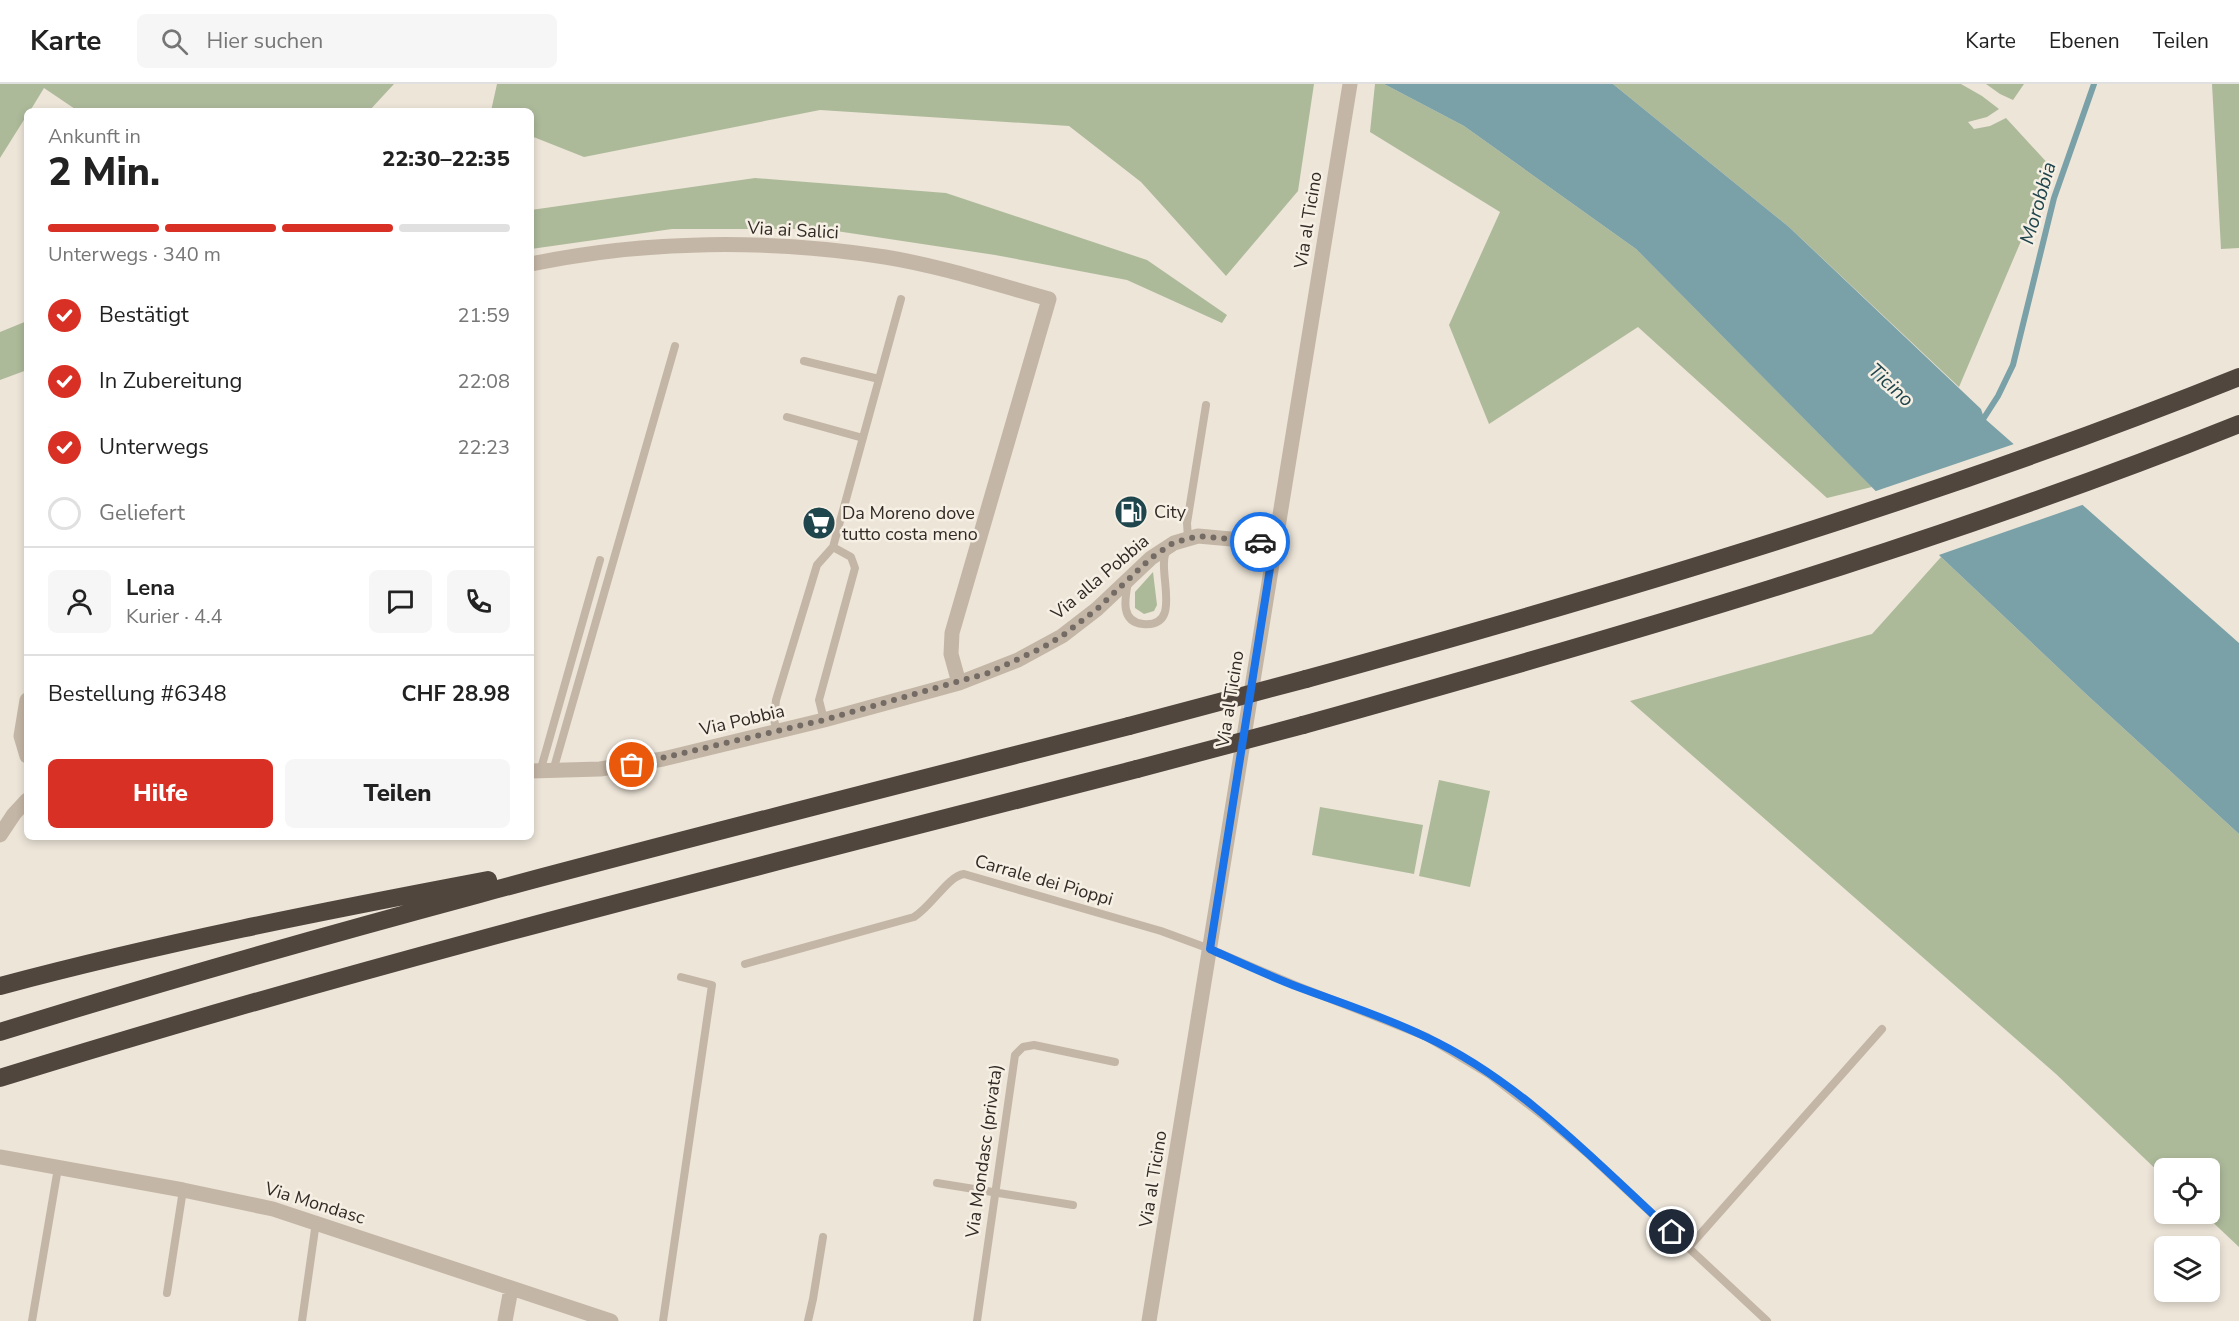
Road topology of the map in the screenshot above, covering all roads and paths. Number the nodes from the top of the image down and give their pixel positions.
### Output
1 (1350, 84) edge
2 (534, 264) edge
3 (901, 299) dead end
4 (675, 346) dead end
5 (804, 360) dead end
6 (2239, 377) edge
7 (879, 379) junction
8 (1206, 405) dead end
9 (787, 417) dead end
10 (2239, 424) edge
11 (863, 438) junction
12 (1181, 541) junction
13 (1274, 543) junction
14 (832, 547) junction
15 (600, 560) dead end
16 (1129, 579) junction
17 (959, 683) junction
18 (24, 718) edge
19 (824, 720) junction
20 (777, 732) junction
21 (24, 746) edge
22 (542, 772) edge
23 (24, 803) edge
24 (0, 835) edge
25 (641, 851) junction
26 (1210, 949) junction
27 (744, 964) dead end
28 (681, 977) dead end
29 (0, 986) edge
30 (1882, 1029) dead end
31 (0, 1032) edge
32 (1115, 1062) dead end
33 (0, 1078) edge
34 (0, 1157) edge
35 (58, 1168) junction
36 (937, 1183) dead end
37 (183, 1190) junction
38 (996, 1192) junction
39 (1073, 1205) dead end
40 (316, 1222) junction
41 (823, 1237) dead end
42 (1688, 1248) junction
43 (511, 1289) junction
44 (166, 1293) dead end
45 (32, 1321) edge
46 (302, 1321) edge
47 (505, 1321) edge
48 (611, 1321) edge
49 (663, 1321) edge
50 (808, 1321) edge
51 (977, 1321) edge
52 (1149, 1321) edge
53 (1767, 1321) edge

1 - 13 street, Via al Ticino
2 - 17 street, Via ai Salici
3 - 7 lane
4 - 22 lane
5 - 7 lane
6 - 25 highway, bridge
7 - 11 lane
8 - 12 lane
9 - 11 lane
10 - 33 highway, bridge
11 - 14 lane
12 - 13 street
12 - 16 street, Via alla Pobbia
12 - 16 lane
13 - 26 street, Via al Ticino
14 - 19 lane
14 - 20 lane
15 - 22 lane
16 - 17 street, Via alla Pobbia
17 - 19 street, Via Pobbia
18 - 21 street
19 - 20 street, Via Pobbia
20 - 22 street, Via Pobbia
23 - 24 street
25 - 29 highway
25 - 31 highway
26 - 27 lane, Carrale dei Pioppi
26 - 42 lane, Carrale dei Pioppi
26 - 52 street, Via al Ticino
28 - 49 lane
30 - 42 lane
32 - 38 lane, Via Mondasc (privata)
34 - 35 street, Via Mondasc
35 - 37 street, Via Mondasc
35 - 45 lane
36 - 38 lane
37 - 40 street, Via Mondasc
37 - 44 lane
38 - 39 lane
38 - 51 lane, Via Mondasc (privata)
40 - 43 street, Via Mondasc
40 - 46 lane
41 - 50 lane
42 - 53 lane, Carrale dei Pioppi
43 - 47 street
43 - 48 street, Via Mondasc

